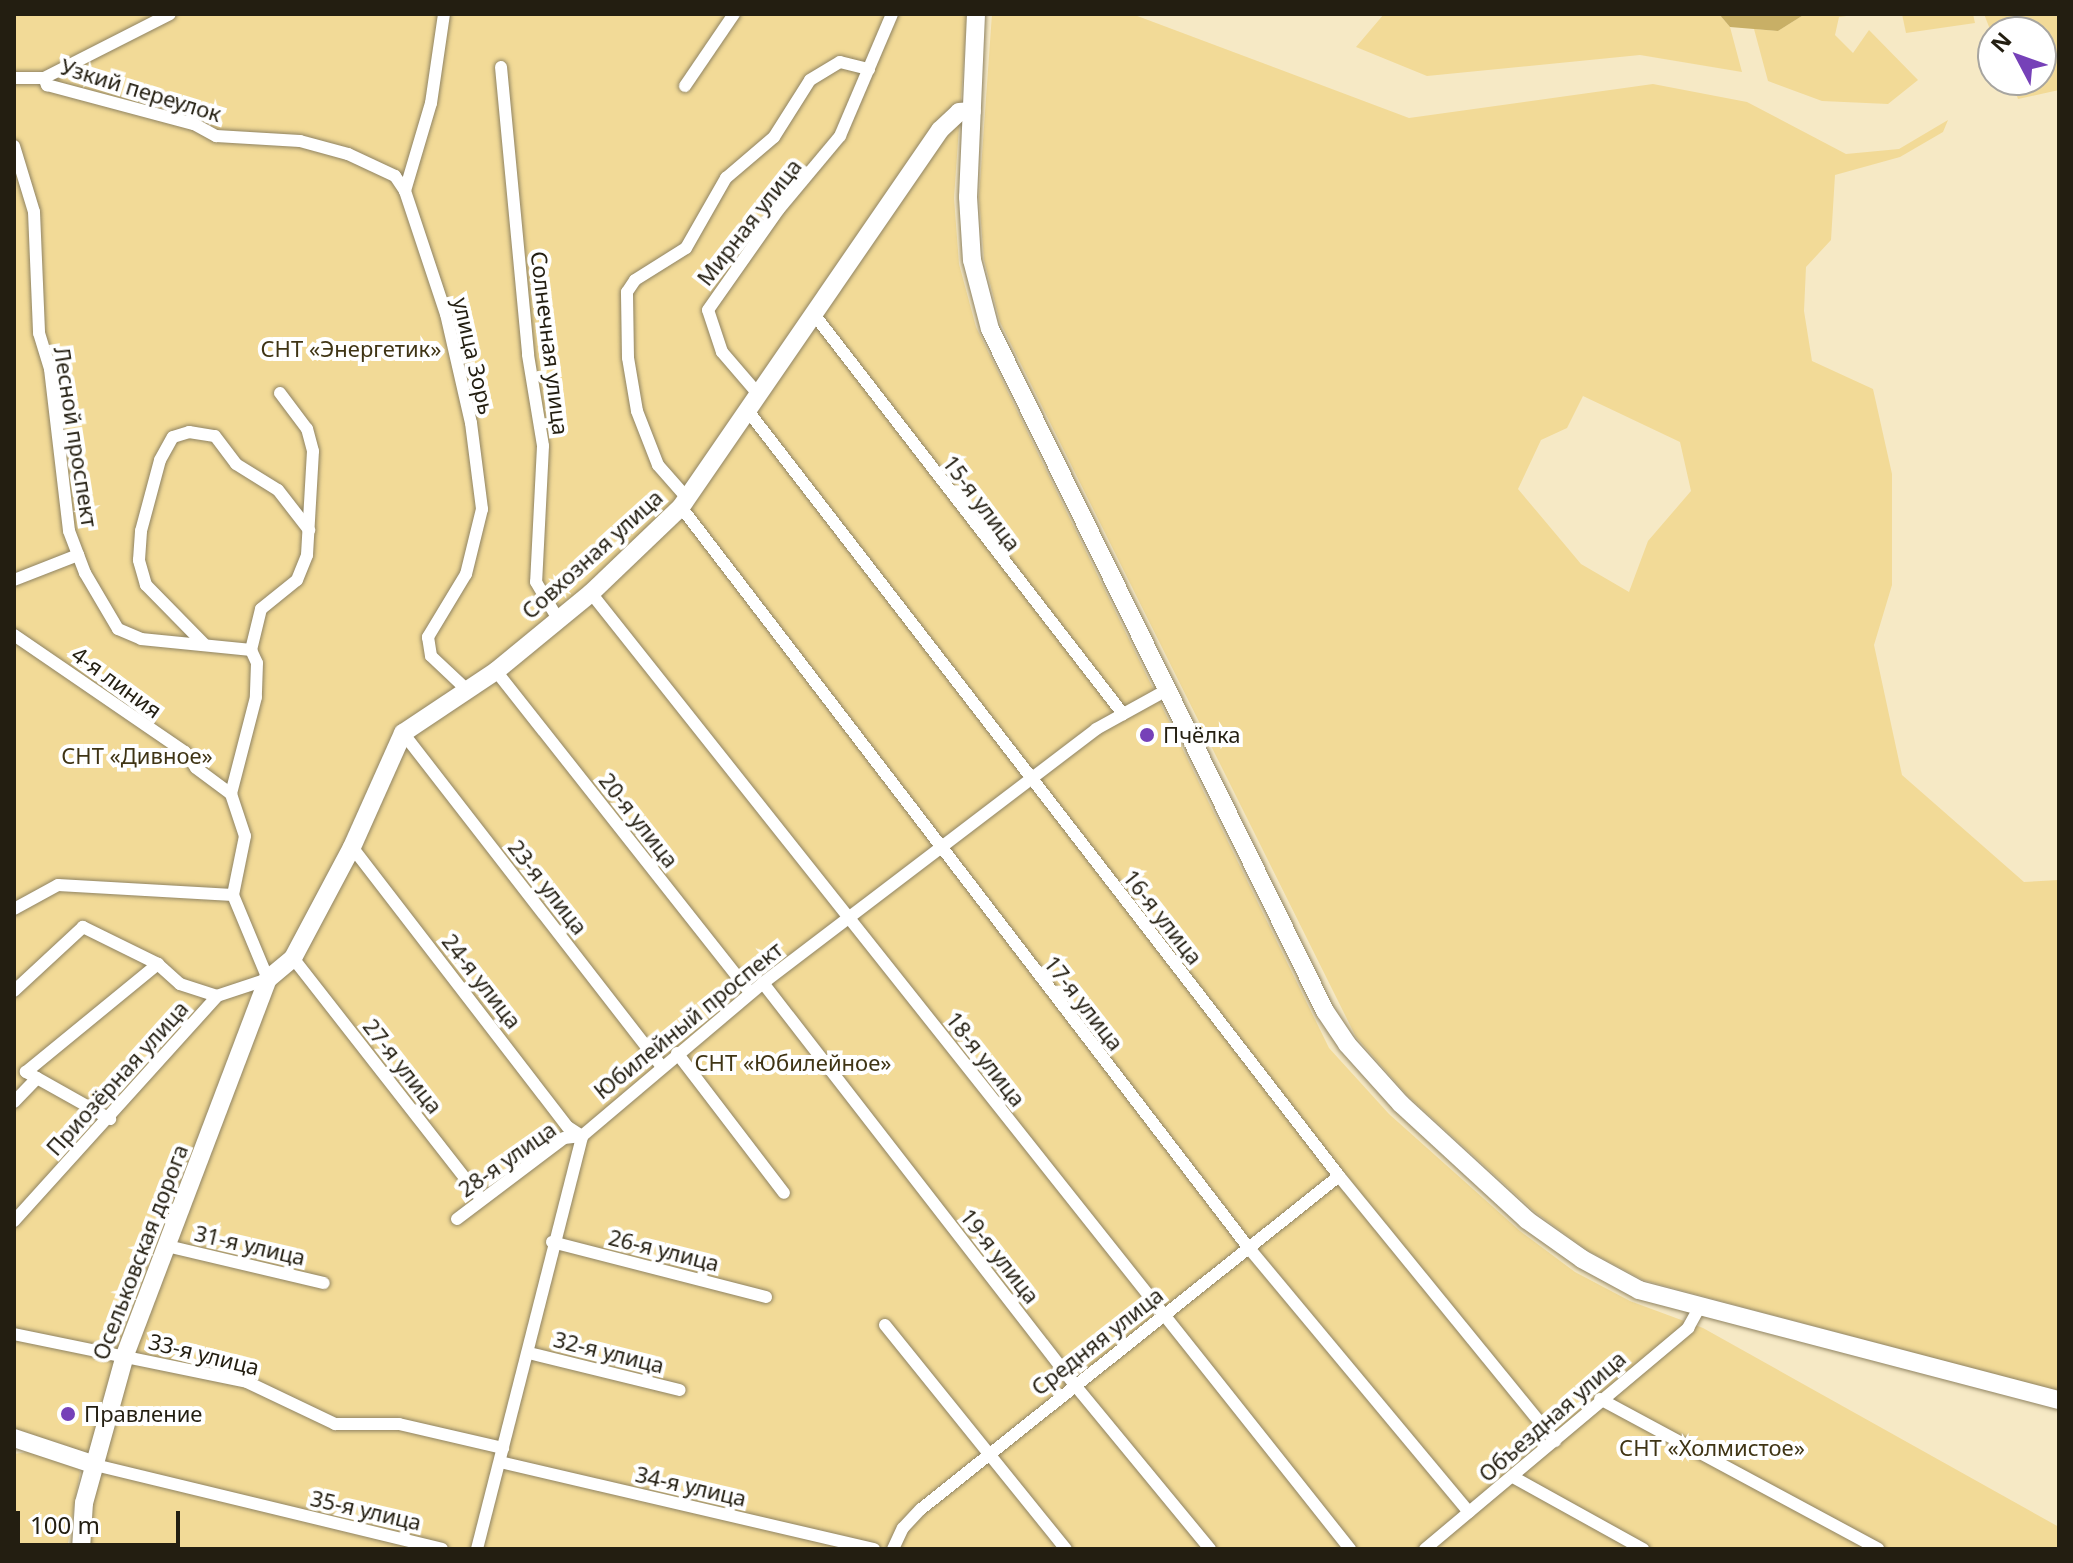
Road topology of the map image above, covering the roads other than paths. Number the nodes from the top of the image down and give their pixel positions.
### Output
1 (170, 14) edge
2 (444, 14) edge
3 (734, 14) edge
4 (892, 14) edge
5 (976, 14) edge
6 (501, 67) dead end
7 (869, 69) junction
8 (14, 78) edge
9 (44, 78) junction
10 (685, 86) dead end
11 (972, 111) junction
12 (14, 146) edge
13 (405, 191) junction
14 (813, 313) junction
15 (280, 393) dead end
16 (753, 403) junction
17 (684, 503) junction
18 (309, 530) junction
19 (78, 555) junction
20 (14, 580) edge
21 (591, 593) junction
22 (558, 619) junction
23 (14, 635) edge
24 (204, 644) junction
25 (251, 650) junction
26 (496, 671) junction
27 (466, 689) junction
28 (1167, 690) junction
29 (1123, 714) junction
30 (403, 733) junction
31 (1030, 780) junction
32 (231, 794) junction
33 (352, 847) junction
34 (940, 850) junction
35 (233, 895) junction
36 (14, 909) edge
37 (849, 918) junction
38 (293, 958) junction
39 (158, 964) junction
40 (268, 979) junction
41 (763, 983) junction
42 (14, 991) edge
43 (750, 993) junction
44 (217, 996) junction
45 (677, 1053) junction
46 (661, 1066) junction
47 (26, 1072) edge
48 (14, 1102) edge
49 (110, 1119) junction
50 (582, 1136) junction
51 (1339, 1176) junction
52 (784, 1193) dead end
53 (481, 1199) junction
54 (457, 1219) dead end
55 (14, 1221) edge
56 (552, 1242) junction
57 (167, 1246) junction
58 (1248, 1247) junction
59 (324, 1283) dead end
60 (766, 1297) dead end
61 (1699, 1308) junction
62 (1163, 1314) junction
63 (885, 1325) dead end
64 (14, 1334) edge
65 (529, 1353) junction
66 (125, 1355) junction
67 (1074, 1384) junction
68 (680, 1390) dead end
69 (1600, 1399) junction
70 (2059, 1400) edge
71 (14, 1438) edge
72 (1555, 1441) junction
73 (503, 1448) junction
74 (988, 1453) junction
75 (500, 1462) junction
76 (95, 1465) junction
77 (1513, 1477) junction
78 (1469, 1512) junction
79 (81, 1549) edge
80 (442, 1549) edge
81 (477, 1549) edge
82 (874, 1549) edge
83 (893, 1549) edge
84 (1066, 1549) edge
85 (1210, 1549) edge
86 (1350, 1549) edge
87 (1425, 1549) edge
88 (1643, 1549) edge
89 (1878, 1549) edge

1 - 9 street
2 - 13 street
3 - 10 street
4 - 7 street
5 - 11 main road
6 - 22 street, Солнечная улица
7 - 16 street, Мирная улица
7 - 17 street, 17-я улица
8 - 9 street
9 - 13 street, Узкий переулок
11 - 14 main road, Совхозная улица
11 - 28 main road
12 - 19 street, Лесной проспект
13 - 27 street, улица Зорь
14 - 16 main road, Совхозная улица
14 - 29 street, 15-я улица
15 - 18 street
16 - 17 main road, Совхозная улица
16 - 31 street, 16-я улица
17 - 21 main road, Совхозная улица
17 - 34 street, 17-я улица
18 - 24 street
18 - 25 street
19 - 20 street
19 - 24 street, Лесной проспект
21 - 22 main road, Совхозная улица
21 - 37 street, 18-я улица
22 - 26 main road, Совхозная улица
23 - 32 street, 4-я линия
24 - 25 street, Лесной проспект
25 - 32 street
26 - 27 main road, Совхозная улица
26 - 43 street, 20-я улица
27 - 30 main road, Совхозная улица
28 - 29 street, Юбилейный проспект
28 - 61 main road
29 - 31 street, Юбилейный проспект
30 - 33 main road
30 - 46 street, 23-я улица
31 - 34 street, Юбилейный проспект
31 - 51 street, 16-я улица
32 - 35 street
33 - 38 main road
33 - 50 street, 24-я улица
34 - 37 street, Юбилейный проспект
34 - 58 street, 17-я улица
35 - 36 street
35 - 40 street
37 - 41 street, Юбилейный проспект
37 - 62 street, 18-я улица
38 - 40 main road
38 - 53 street, 27-я улица
39 - 42 street
39 - 44 street
39 - 47 street
40 - 44 street
40 - 57 main road, Осельковская дорога
41 - 43 street, Юбилейный проспект
41 - 67 street, 19-я улица
43 - 45 street, Юбилейный проспект
44 - 49 street, Приозёрная улица
45 - 46 street, Юбилейный проспект
45 - 52 street
46 - 50 street, Юбилейный проспект
47 - 48 street
47 - 49 street
49 - 55 street, Приозёрная улица
50 - 53 street, 28-я улица
50 - 56 street
51 - 58 street, Средняя улица
51 - 72 street, 16-я улица
53 - 54 street, 28-я улица
56 - 60 street, 26-я улица
56 - 65 street
57 - 59 street, 31-я улица
57 - 66 main road, Осельковская дорога
58 - 62 street, Средняя улица
58 - 78 street, 17-я улица
61 - 69 street, Объездная улица
61 - 70 main road
62 - 67 street, Средняя улица
62 - 86 street, 18-я улица
63 - 74 street
64 - 66 street, 33-я улица
65 - 68 street, 32-я улица
65 - 73 street
66 - 73 street, 33-я улица
66 - 76 main road, Осельковская дорога
67 - 74 street, Средняя улица
67 - 85 street, 19-я улица
69 - 72 street, Объездная улица
69 - 89 street
71 - 76 main road
72 - 77 street, Объездная улица
73 - 75 street
74 - 83 street, Средняя улица
74 - 84 street
75 - 81 street
75 - 82 street, 34-я улица
76 - 79 main road, Осельковская дорога
76 - 80 street, 35-я улица
77 - 78 street, Объездная улица
77 - 88 street
78 - 87 street, Объездная улица

